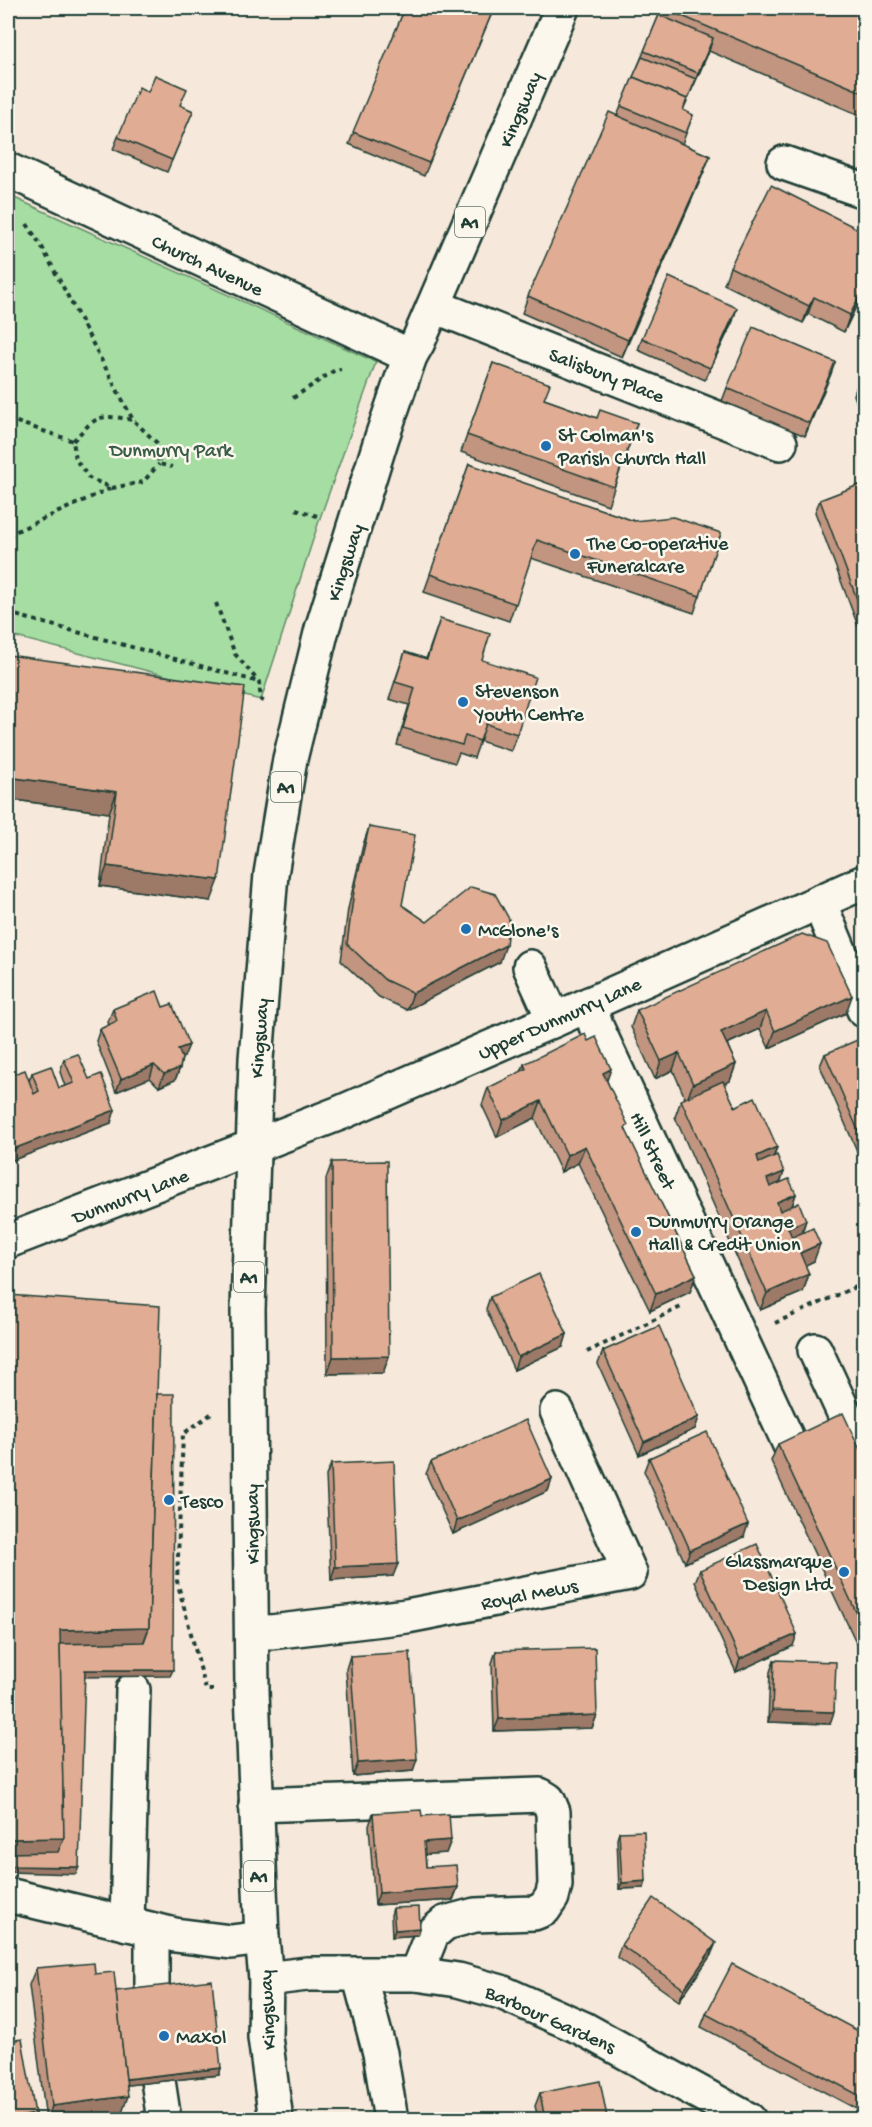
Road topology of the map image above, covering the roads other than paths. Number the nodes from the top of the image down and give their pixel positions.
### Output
1 (562, 8) edge
2 (784, 164) dead end
3 (8, 170) edge
4 (864, 191) edge
5 (434, 306) junction
6 (410, 356) junction
7 (780, 443) dead end
8 (864, 882) edge
9 (819, 902) junction
10 (530, 967) dead end
11 (589, 1004) junction
12 (864, 1010) edge
13 (554, 1020) junction
14 (252, 1148) junction
15 (8, 1241) edge
16 (815, 1350) dead end
17 (557, 1411) dead end
18 (791, 1447) edge
19 (864, 1456) edge
20 (252, 1631) junction
21 (133, 1690) dead end
22 (256, 1805) junction
23 (8, 1895) edge
24 (139, 1927) junction
25 (262, 1938) junction
26 (359, 1974) junction
27 (416, 1974) junction
28 (266, 1979) junction
29 (164, 2120) edge
30 (276, 2120) edge
31 (391, 2120) edge
32 (749, 2120) edge

1 - 5 street, Kingsway / A1
2 - 4 street
3 - 6 street, Church Avenue
5 - 6 street, Kingsway / A1
5 - 7 street, Salisbury Place
6 - 14 street, Kingsway / A1
8 - 9 street, Upper Dunmurry Lane
9 - 11 street, Upper Dunmurry Lane
9 - 12 street
10 - 13 street
11 - 13 street, Upper Dunmurry Lane
11 - 18 street, Hill Street
13 - 14 street, Upper Dunmurry Lane
14 - 15 street, Dunmurry Lane
14 - 20 street, Kingsway / A1
16 - 19 street
17 - 20 street, Royal Mews
20 - 22 street, Kingsway / A1
21 - 24 street
22 - 25 street, Kingsway / A1
22 - 27 street
23 - 24 street
24 - 25 street
24 - 29 street
25 - 28 street, Kingsway / A1
26 - 27 street, Barbour Gardens
26 - 28 street, Barbour Gardens
26 - 31 street
27 - 32 street, Barbour Gardens
28 - 30 street, Kingsway / A1

